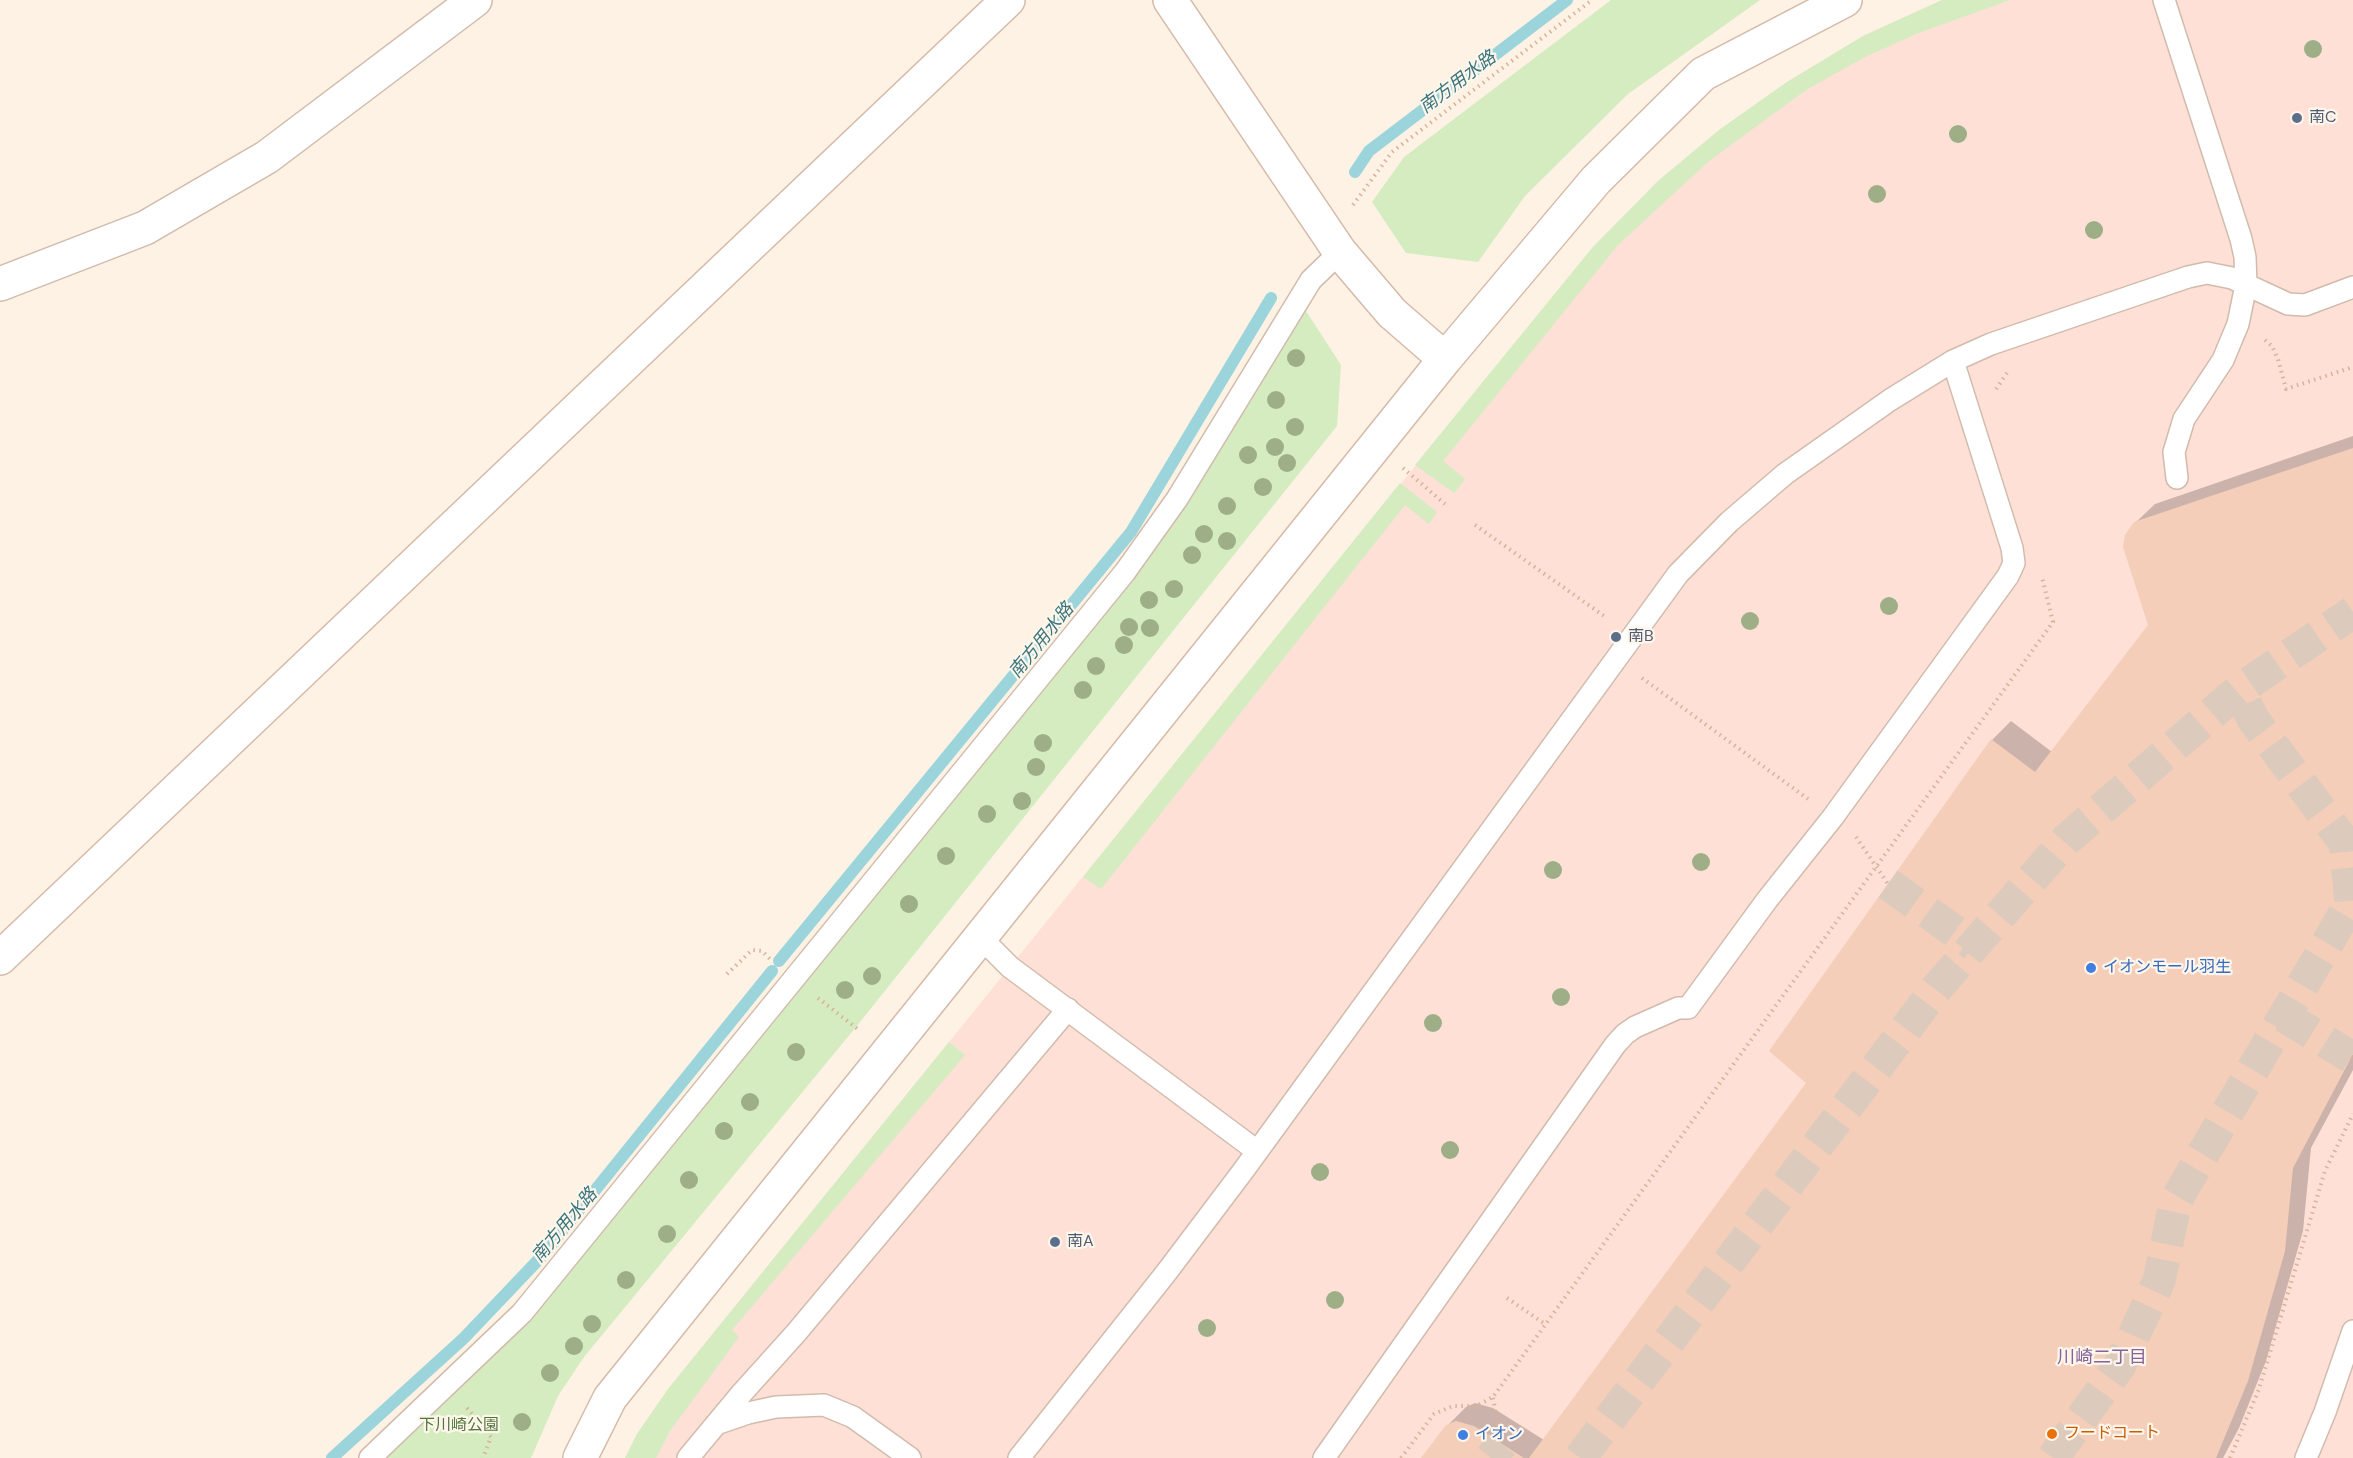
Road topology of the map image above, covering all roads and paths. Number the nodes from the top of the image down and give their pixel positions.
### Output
1 (475, 0) edge
2 (1008, 0) edge
3 (1170, 0) edge
4 (1592, 0) edge
5 (1845, 0) edge
6 (2164, 0) edge
7 (1352, 206) dead end
8 (1340, 252) junction
9 (1, 281) edge
10 (2246, 285) junction
11 (2353, 287) edge
12 (2260, 336) dead end
13 (1445, 359) junction
14 (1953, 361) junction
15 (2353, 367) edge
16 (1400, 465) dead end
17 (2177, 478) dead end
18 (1445, 504) dead end
19 (1475, 525) dead end
20 (1603, 628) dead end
21 (1639, 675) dead end
22 (1811, 801) dead end
23 (1854, 834) dead end
24 (1888, 884) tunnel mouth
25 (981, 938) junction
26 (0, 958) edge
27 (769, 958) dead end
28 (728, 974) dead end
29 (793, 978) junction
30 (1068, 1009) junction
31 (864, 1035) dead end
32 (2353, 1114) edge
33 (1257, 1151) junction
34 (1507, 1298) dead end
35 (1545, 1324) dead end
36 (2353, 1331) edge
37 (448, 1385) junction
38 (1493, 1397) dead end
39 (713, 1426) junction
40 (1502, 1444) dead end
41 (370, 1458) edge
42 (483, 1458) edge
43 (580, 1458) edge
44 (688, 1458) edge
45 (910, 1458) edge
46 (1019, 1458) edge
47 (1324, 1458) edge
48 (2230, 1458) edge
49 (2306, 1458) edge

1 - 9 street
2 - 26 street
3 - 8 street
4 - 7 path
5 - 13 street
6 - 10 lane
8 - 13 street
8 - 29 lane
10 - 11 lane
10 - 14 lane
10 - 17 lane
12 - 15 path
13 - 25 street
14 - 33 lane
14 - 47 lane
16 - 18 path
19 - 20 path
21 - 22 path
23 - 24 path
25 - 30 lane
25 - 43 street
27 - 28 path
29 - 31 path
29 - 37 lane
30 - 33 lane
30 - 39 lane
32 - 48 path
33 - 46 lane
34 - 35 path
36 - 49 lane
37 - 41 lane
37 - 42 path
38 - 40 path
39 - 44 lane
39 - 45 lane

